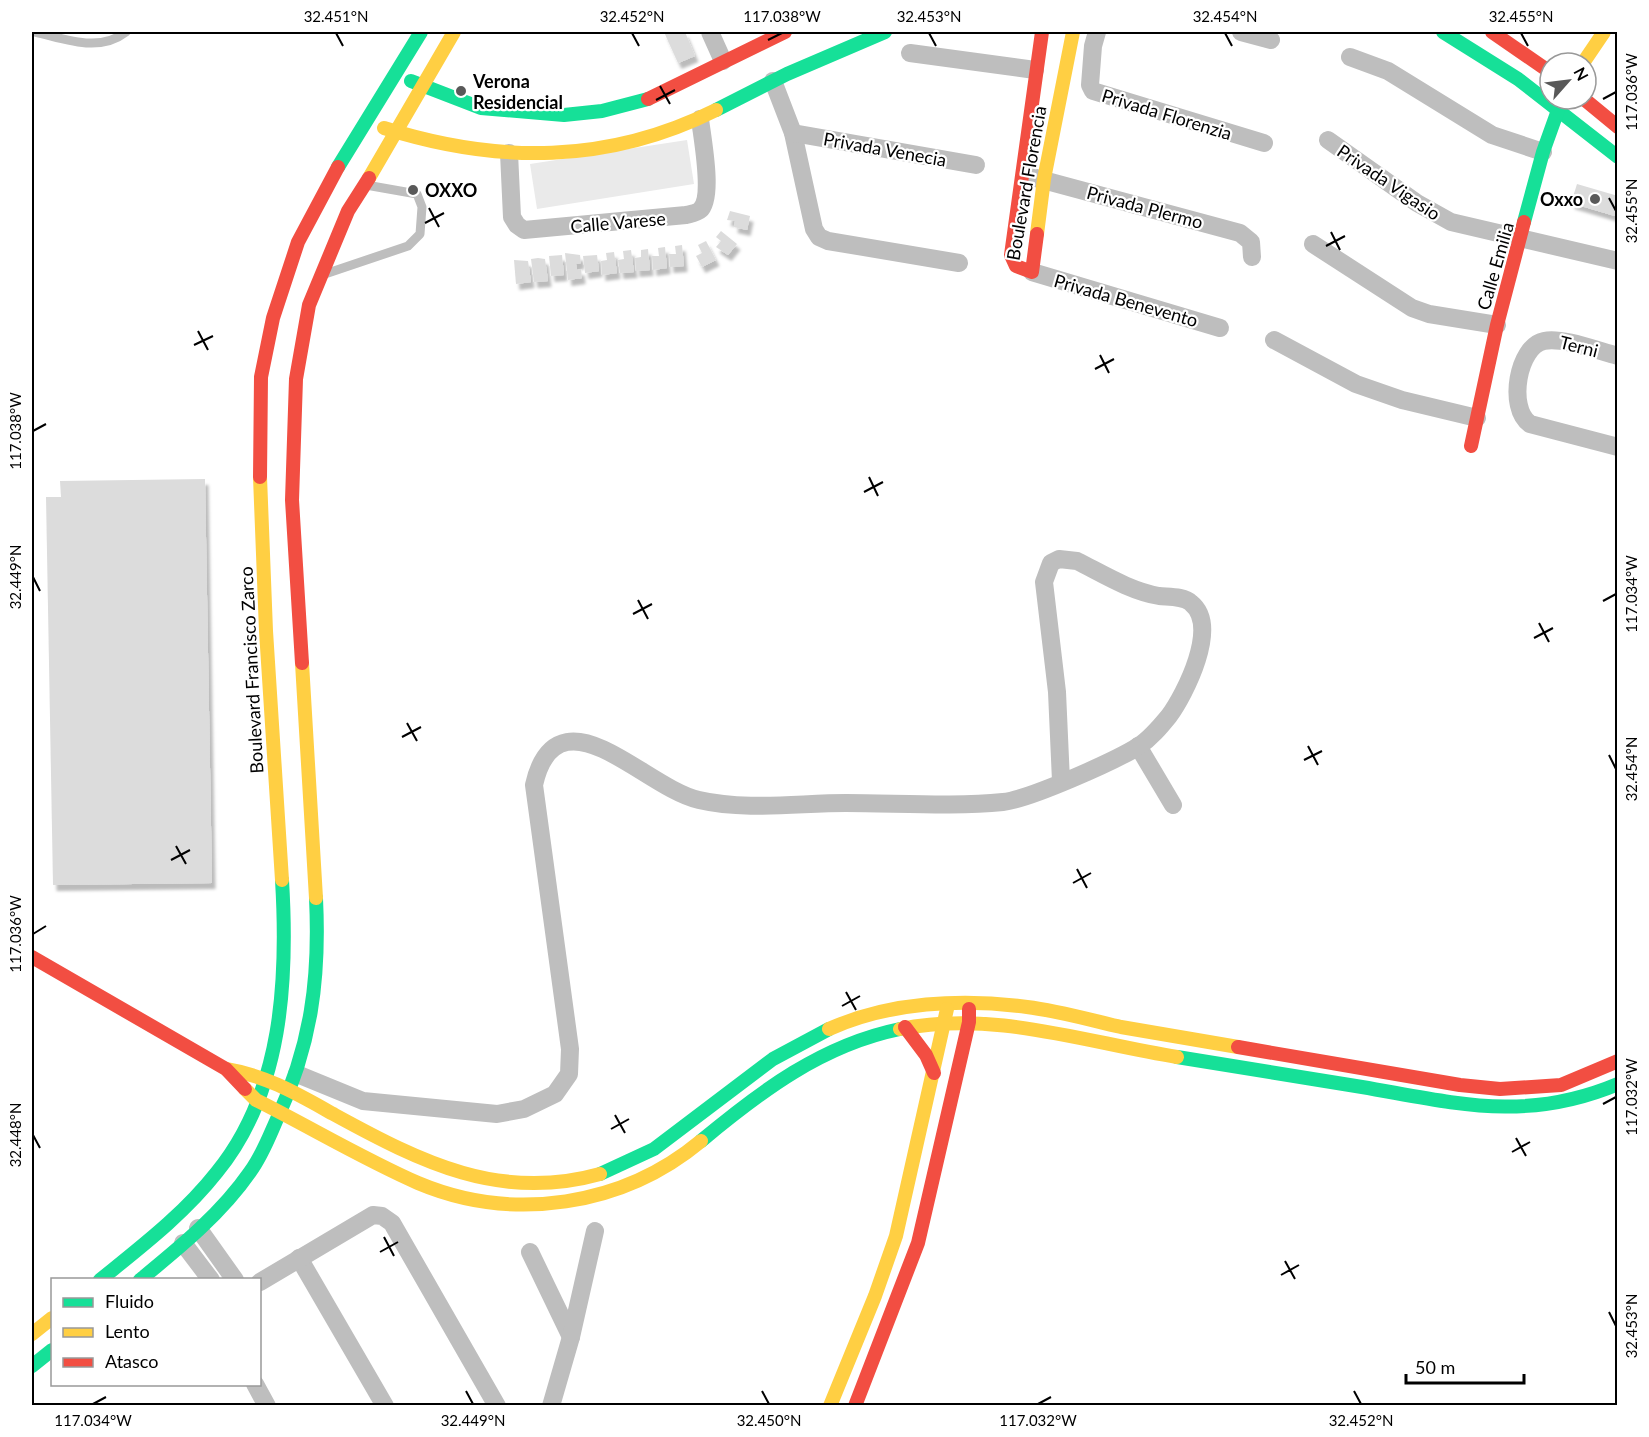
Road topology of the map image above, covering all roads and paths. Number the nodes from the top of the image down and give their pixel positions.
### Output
1 (35, 32) edge
2 (126, 32) edge
3 (421, 32) edge
4 (454, 32) edge
5 (710, 32) edge
6 (785, 32) edge
7 (885, 32) edge
8 (1042, 32) edge
9 (1241, 32) edge
10 (1443, 32) edge
11 (1492, 32) edge
12 (1595, 35) edge
13 (1072, 37) edge
14 (1095, 39) edge
15 (1271, 40) dead end
16 (1588, 51) edge
17 (909, 53) dead end
18 (1350, 57) dead end
19 (723, 61) junction
20 (1538, 64) edge
21 (1035, 70) junction
22 (395, 75) junction
23 (773, 81) junction
24 (424, 86) junction
25 (1538, 91) edge
26 (1558, 111) edge
27 (1567, 111) edge
28 (1598, 111) edge
29 (700, 119) junction
30 (365, 121) junction
31 (1617, 127) edge
32 (397, 133) junction
33 (793, 133) junction
34 (1328, 140) dead end
35 (1264, 143) dead end
36 (1543, 152) junction
37 (508, 153) junction
38 (1617, 157) edge
39 (976, 165) dead end
40 (1021, 175) junction
41 (1044, 179) junction
42 (363, 185) junction
43 (1522, 238) junction
44 (1313, 244) dead end
45 (1252, 257) dead end
46 (1617, 261) edge
47 (959, 263) dead end
48 (1032, 272) junction
49 (320, 276) junction
50 (1497, 325) junction
51 (1220, 328) dead end
52 (1274, 340) dead end
53 (1617, 356) edge
54 (1490, 369) junction
55 (1520, 375) junction
56 (1478, 418) junction
57 (1471, 446) dead end
58 (1617, 447) edge
59 (1138, 746) junction
60 (1061, 781) junction
61 (1173, 805) dead end
62 (32, 957) edge
63 (969, 1002) junction
64 (948, 1003) junction
65 (969, 1022) junction
66 (946, 1023) junction
67 (905, 1027) junction
68 (1617, 1061) edge
69 (1364, 1067) junction
70 (226, 1069) junction
71 (934, 1073) junction
72 (294, 1082) junction
73 (1617, 1084) edge
74 (1361, 1086) junction
75 (260, 1088) junction
76 (281, 1113) junction
77 (198, 1228) junction
78 (595, 1231) dead end
79 (183, 1243) junction
80 (530, 1252) dead end
81 (299, 1258) junction
82 (102, 1278) edge
83 (142, 1278) edge
84 (209, 1278) edge
85 (234, 1278) edge
86 (261, 1281) edge
87 (51, 1319) edge
88 (32, 1334) edge
89 (571, 1338) junction
90 (51, 1351) edge
91 (32, 1366) edge
92 (256, 1386) edge
93 (267, 1406) edge
94 (385, 1406) edge
95 (497, 1406) edge
96 (551, 1406) edge
97 (830, 1406) edge
98 (855, 1406) edge

1 - 2 lane
3 - 22 street, Boulevard Francisco Zarco
4 - 24 street
5 - 19 street
6 - 19 street
7 - 23 street
8 - 21 street, Boulevard Florencia
9 - 15 street
10 - 25 street
11 - 20 street
12 - 16 street
13 - 14 street
13 - 41 street, Boulevard Florencia
14 - 35 street, Privada Florenzia
17 - 21 street
18 - 36 street
19 - 24 street
21 - 40 street, Boulevard Florencia
22 - 24 street
22 - 30 street, Boulevard Francisco Zarco
23 - 29 street
23 - 33 street, Privada Venecia
24 - 32 street
26 - 36 street, Calle Emilia
27 - 38 street
28 - 31 street
29 - 37 street
29 - 37 street, Calle Varese
30 - 32 street
30 - 75 street, Boulevard Francisco Zarco
32 - 37 street
32 - 42 street
33 - 39 street, Privada Venecia
33 - 47 street, Privada Venecia
34 - 43 street, Privada Vigasio
36 - 43 street, Calle Emilia
40 - 41 street, Privada Plermo
40 - 48 street, Boulevard Florencia
41 - 45 street, Privada Plermo
41 - 48 street, Boulevard Florencia
42 - 49 street
42 - 49 lane
43 - 46 street, Privada Vigasio
43 - 50 street, Calle Emilia
44 - 50 street
48 - 51 street, Privada Benevento
49 - 72 street
50 - 54 street, Calle Emilia
52 - 56 street
53 - 55 street, Terni
54 - 55 street
54 - 56 street, Calle Emilia
55 - 58 street
56 - 57 street, Calle Emilia
59 - 60 street
59 - 60 street
59 - 61 street
60 - 72 street
62 - 70 street
63 - 64 street
63 - 65 street
63 - 69 street
64 - 66 street
64 - 72 street
65 - 66 street
65 - 74 street
65 - 98 street
66 - 67 street
66 - 71 street
67 - 71 street
67 - 76 street
68 - 69 street
69 - 74 street
70 - 75 street
70 - 75 street
71 - 97 street
72 - 75 street
72 - 76 street
73 - 74 street
75 - 76 street
75 - 82 street, Boulevard Francisco Zarco
76 - 77 street
77 - 79 street
77 - 85 street
78 - 89 street
79 - 83 street
79 - 84 street
80 - 89 street
81 - 86 street
81 - 94 street
81 - 95 street
87 - 88 street
89 - 96 street
90 - 91 street
92 - 93 street

